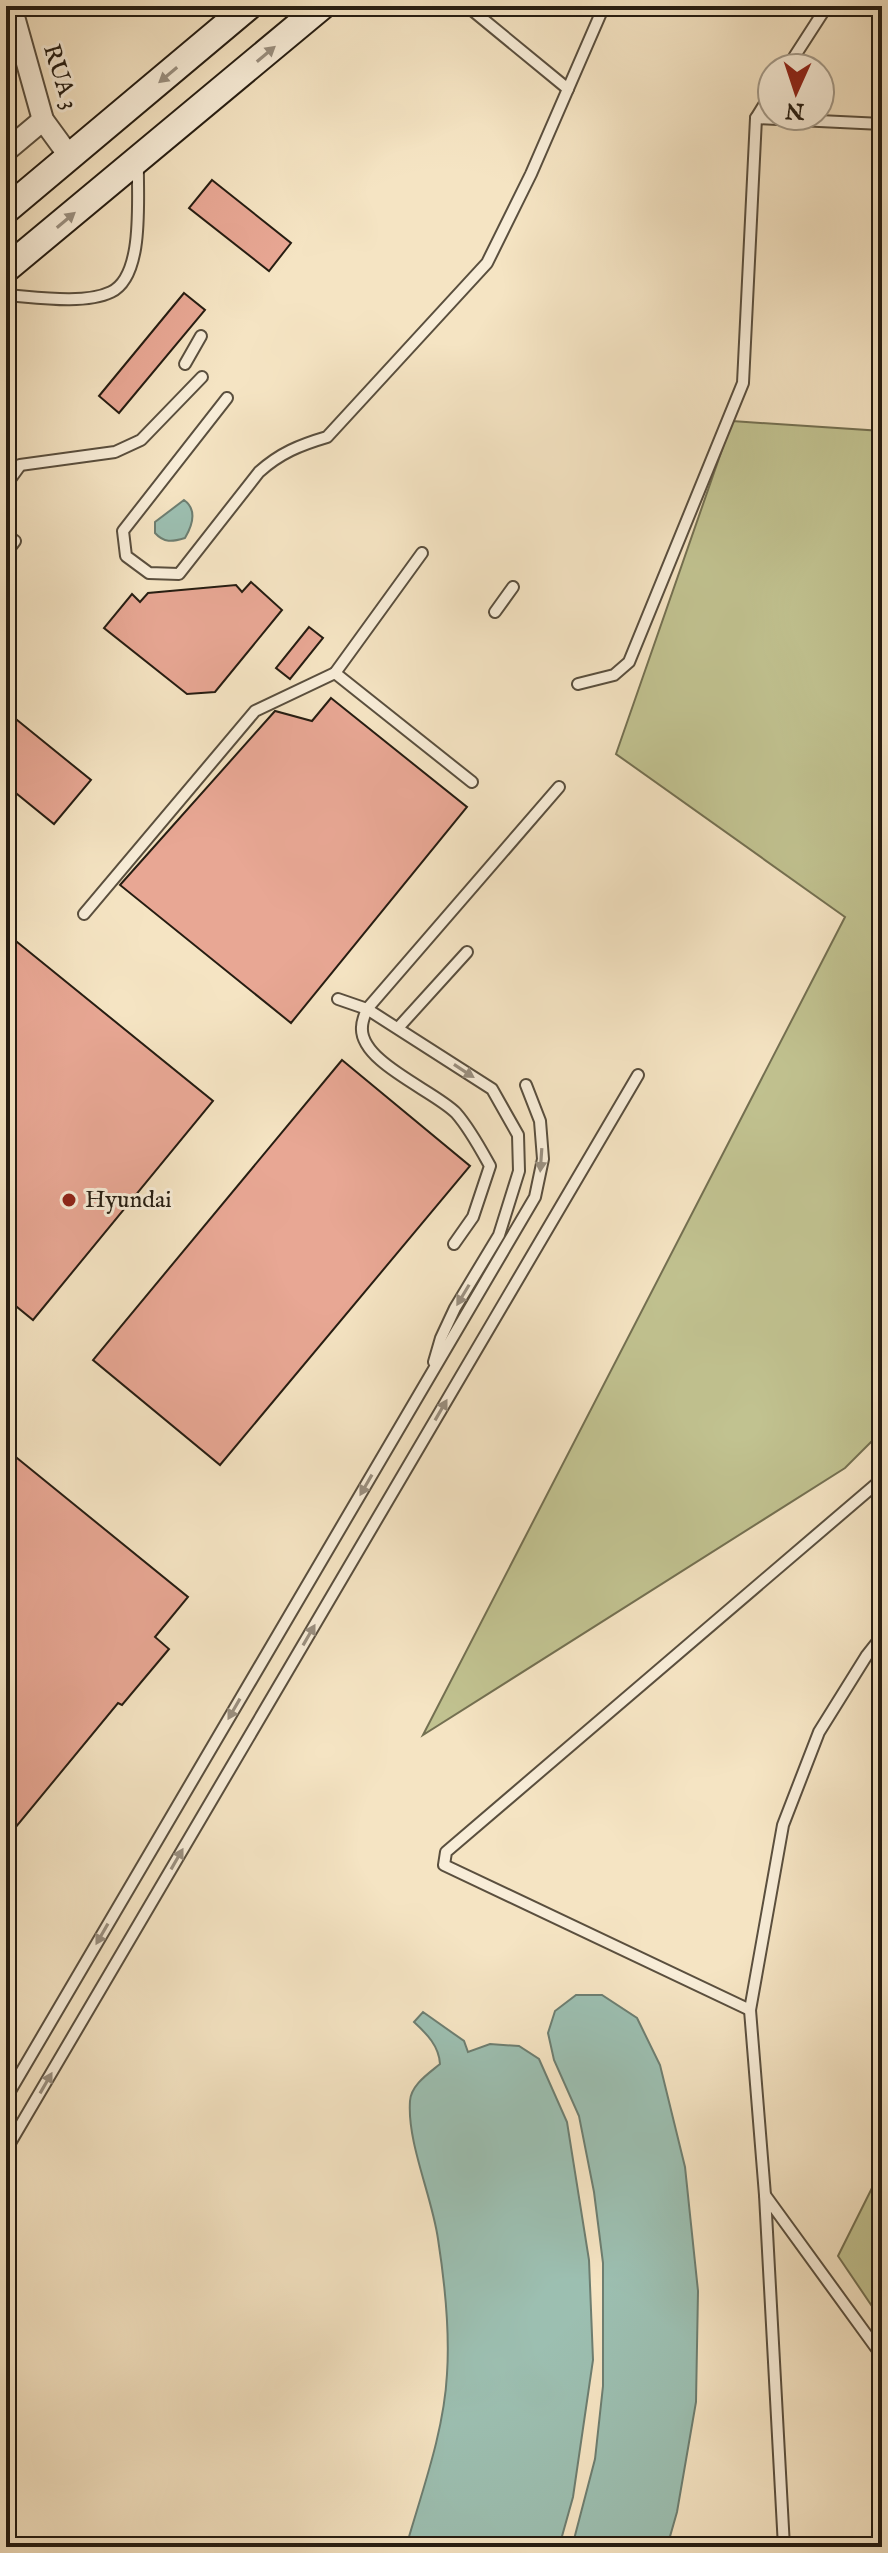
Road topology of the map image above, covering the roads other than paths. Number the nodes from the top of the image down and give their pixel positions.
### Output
1 (11, 6) edge
2 (249, 6) edge
3 (322, 6) edge
4 (467, 6) edge
5 (604, 6) edge
6 (827, 6) edge
7 (797, 52) edge
8 (568, 89) junction
9 (756, 118) edge
10 (43, 120) junction
11 (836, 122) edge
12 (882, 124) edge
13 (6, 151) edge
14 (70, 157) junction
15 (138, 160) junction
16 (6, 210) edge
17 (6, 269) edge
18 (6, 295) edge
19 (201, 336) dead end
20 (185, 364) dead end
21 (202, 377) dead end
22 (227, 398) dead end
23 (20, 465) junction
24 (6, 470) edge
25 (6, 485) edge
26 (6, 535) edge
27 (6, 553) edge
28 (422, 553) dead end
29 (513, 587) dead end
30 (495, 612) dead end
31 (335, 673) junction
32 (578, 684) dead end
33 (472, 782) dead end
34 (559, 787) dead end
35 (84, 914) dead end
36 (467, 952) dead end
37 (338, 999) dead end
38 (367, 1009) junction
39 (398, 1028) junction
40 (638, 1075) dead end
41 (526, 1085) dead end
42 (454, 1244) dead end
43 (430, 1376) junction
44 (882, 1479) edge
45 (882, 1636) edge
46 (750, 2010) junction
47 (6, 2098) edge
48 (6, 2150) edge
49 (765, 2195) junction
50 (882, 2356) edge
51 (784, 2547) edge

1 - 10 street, RUA 3
2 -> 14 main road
15 -> 3 main road
4 - 8 lane
5 - 8 lane
6 - 7 lane
8 - 22 lane
9 - 32 lane
10 - 13 street
10 - 14 street, RUA 3
11 - 12 lane
14 - 16 main road
17 -> 15 main road
15 - 18 lane
19 - 20 lane
21 - 23 lane
23 - 24 lane
23 - 25 lane
26 - 27 lane
28 - 31 lane
29 - 30 lane
31 - 33 lane
31 - 35 lane
34 - 38 lane
36 - 39 lane
37 - 38 lane
38 - 39 lane
38 - 42 lane
39 -> 43 lane
48 -> 40 lane
41 -> 43 lane
43 -> 47 lane
44 - 46 lane
45 - 46 lane
46 - 49 lane
49 - 50 lane
49 - 51 lane

